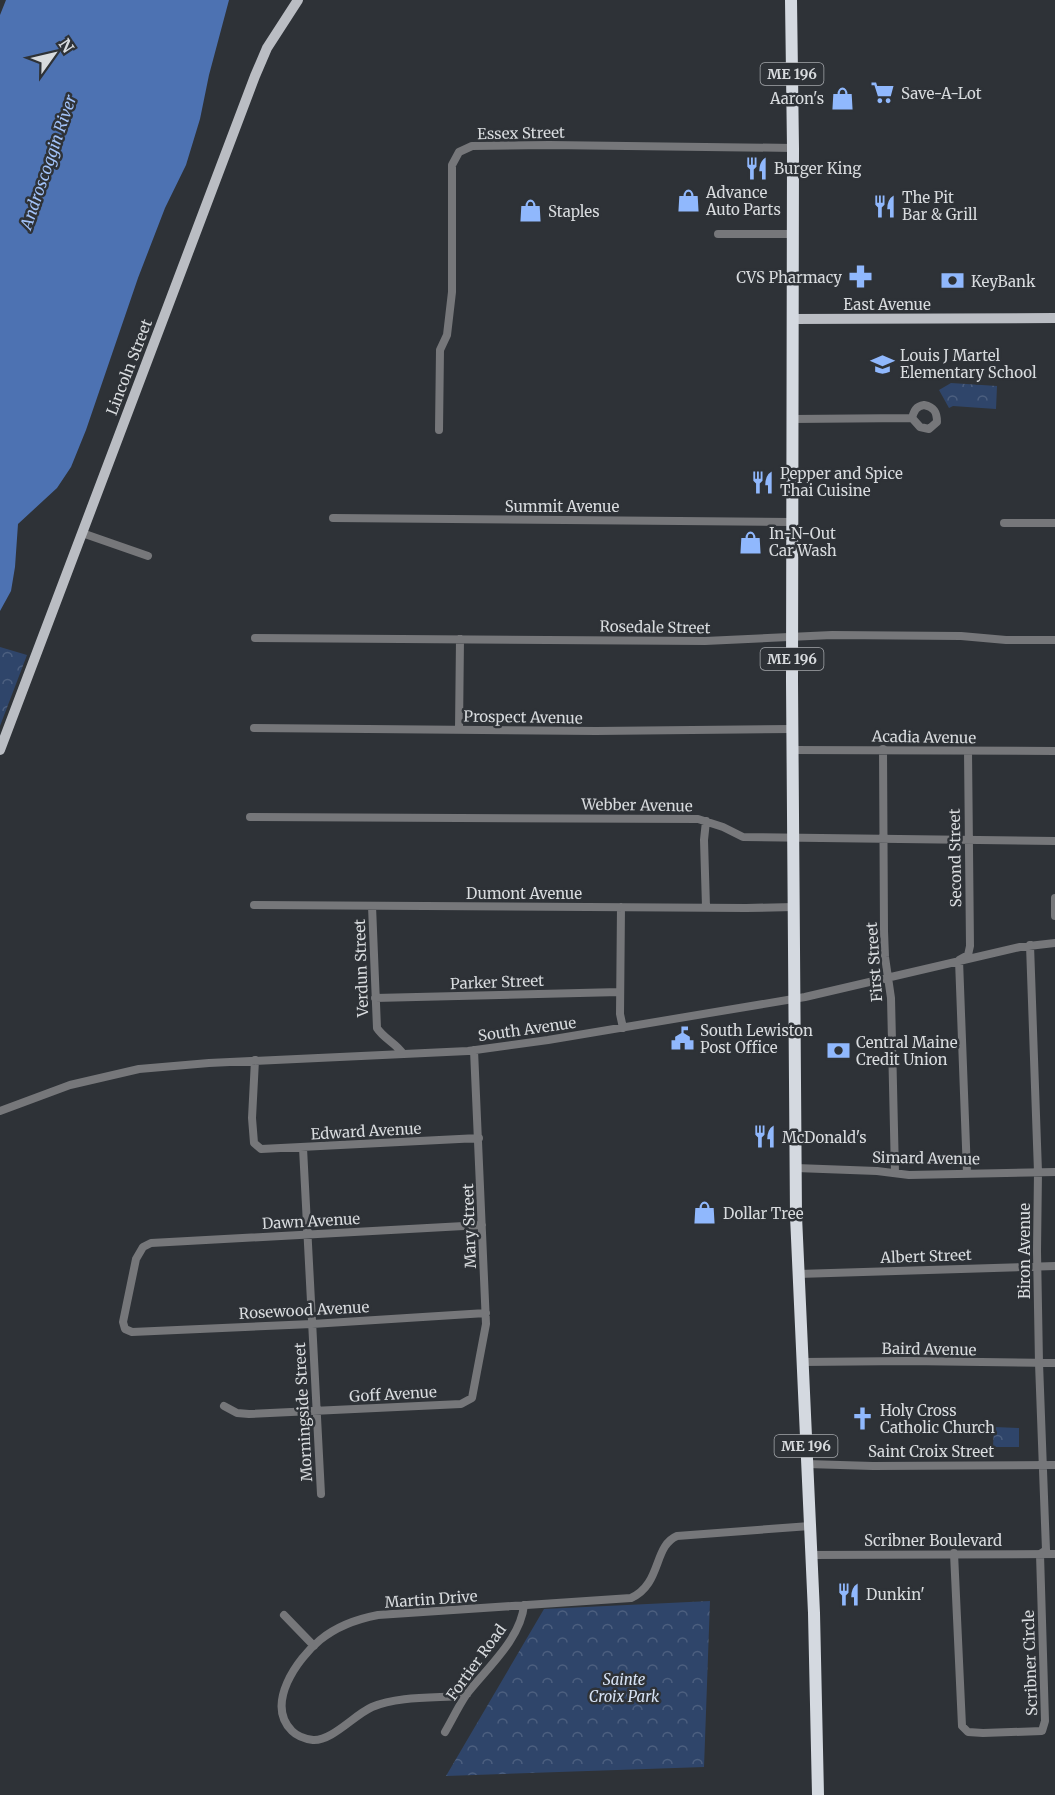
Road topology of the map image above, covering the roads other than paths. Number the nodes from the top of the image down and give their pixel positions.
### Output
1 (298, 0) edge
2 (791, 0) edge
3 (793, 148) junction
4 (718, 234) dead end
5 (793, 234) junction
6 (1055, 318) edge
7 (792, 319) junction
8 (912, 418) dead end
9 (792, 419) junction
10 (439, 430) dead end
11 (333, 518) dead end
12 (792, 522) junction
13 (1055, 523) edge
14 (1004, 524) dead end
15 (82, 533) junction
16 (148, 556) dead end
17 (792, 637) junction
18 (255, 638) dead end
19 (460, 639) junction
20 (1055, 640) edge
21 (254, 728) dead end
22 (459, 729) junction
23 (792, 729) junction
24 (883, 749) junction
25 (0, 750) edge
26 (792, 750) junction
27 (968, 751) junction
28 (1055, 752) edge
29 (250, 818) dead end
30 (706, 821) junction
31 (793, 838) junction
32 (883, 839) junction
33 (969, 840) junction
34 (1055, 841) edge
35 (1055, 898) edge
36 (254, 905) dead end
37 (372, 906) junction
38 (621, 907) junction
39 (706, 907) junction
40 (794, 907) junction
41 (1055, 916) edge
42 (1055, 941) edge
43 (1030, 945) junction
44 (959, 960) junction
45 (888, 977) junction
46 (620, 992) junction
47 (375, 998) junction
48 (796, 998) junction
49 (623, 1028) junction
50 (474, 1050) junction
51 (403, 1054) junction
52 (255, 1060) junction
53 (0, 1111) edge
54 (479, 1138) junction
55 (303, 1148) junction
56 (796, 1168) junction
57 (1038, 1172) junction
58 (1055, 1172) edge
59 (895, 1173) junction
60 (967, 1173) junction
61 (482, 1225) junction
62 (306, 1234) junction
63 (1055, 1266) edge
64 (1037, 1267) junction
65 (798, 1274) junction
66 (486, 1313) junction
67 (312, 1324) junction
68 (125, 1329) joint
69 (802, 1362) junction
70 (1039, 1363) junction
71 (1055, 1363) edge
72 (470, 1400) joint
73 (224, 1406) dead end
74 (316, 1411) junction
75 (807, 1464) junction
76 (1042, 1465) junction
77 (1055, 1465) edge
78 (321, 1494) dead end
79 (810, 1526) junction
80 (954, 1553) junction
81 (1040, 1554) junction
82 (1055, 1554) edge
83 (811, 1555) junction
84 (524, 1605) junction
85 (284, 1615) dead end
86 (314, 1646) junction
87 (467, 1694) junction
88 (445, 1732) dead end
89 (818, 1795) edge

1 - 15 main road, Lincoln Street
2 - 3 highway, ME 196
3 - 5 highway, ME 196
3 - 10 street, Essex Street
4 - 5 street
5 - 7 highway, ME 196
6 - 7 main road, East Avenue
7 - 9 highway, ME 196
8 - 9 street
9 - 12 highway, ME 196
11 - 12 street, Summit Avenue
12 - 17 highway, ME 196
13 - 14 street
15 - 16 street
15 - 25 main road, Lincoln Street
17 - 19 street, Rosedale Street
17 - 20 street, Rosedale Street
17 - 23 highway, ME 196
18 - 19 street, Rosedale Street
19 - 22 street
21 - 22 street, Prospect Avenue
22 - 23 street, Prospect Avenue
23 - 26 highway, ME 196
24 - 26 street, Acadia Avenue
24 - 27 street, Acadia Avenue
24 - 32 street, First Street
26 - 31 highway, ME 196
27 - 28 street, Acadia Avenue
27 - 33 street, Second Street
29 - 30 street, Webber Avenue
30 - 31 street, Webber Avenue
30 - 39 street
31 - 32 street, Webber Avenue
31 - 40 highway, ME 196
32 - 33 street, Webber Avenue
32 - 45 street, First Street
33 - 34 street, Webber Avenue
33 - 44 street, Second Street
35 - 41 street
36 - 37 street, Dumont Avenue
37 - 38 street, Dumont Avenue
37 - 47 street, Verdun Street
38 - 39 street, Dumont Avenue
38 - 46 street
39 - 40 street, Dumont Avenue
40 - 48 highway, ME 196
42 - 43 street, South Avenue
43 - 44 street, South Avenue
43 - 57 street, Biron Avenue
44 - 45 street, South Avenue
44 - 60 street
45 - 48 street, South Avenue
45 - 59 street, First Street
46 - 47 street, Parker Street
46 - 49 street
47 - 51 street, Verdun Street
48 - 49 street, South Avenue
48 - 56 highway, ME 196
49 - 50 street, South Avenue
50 - 51 street, South Avenue
50 - 54 street, Mary Street
51 - 52 street, South Avenue
52 - 53 street, South Avenue
52 - 55 street, Edward Avenue
54 - 55 street, Edward Avenue
54 - 61 street, Mary Street
55 - 62 street, Morningside Street
56 - 59 street, Simard Avenue
56 - 65 highway, ME 196
57 - 58 street, Simard Avenue
57 - 60 street, Simard Avenue
57 - 64 street, Biron Avenue
59 - 60 street, Simard Avenue
61 - 62 street, Dawn Avenue
61 - 66 street, Mary Street
62 - 67 street, Morningside Street
62 - 68 street, Dawn Avenue
63 - 64 street, Albert Street
64 - 65 street, Albert Street
64 - 70 street, Biron Avenue
65 - 69 highway, ME 196
66 - 67 street, Rosewood Avenue
66 - 72 street, Mary Street
67 - 68 street, Rosewood Avenue
67 - 74 street, Morningside Street
69 - 70 street, Baird Avenue
69 - 75 highway, ME 196
70 - 71 street, Baird Avenue
70 - 76 street, Biron Avenue
72 - 74 street, Goff Avenue
73 - 74 street, Goff Avenue
74 - 78 street, Morningside Street
75 - 76 street, Saint Croix Street
75 - 79 highway, ME 196
76 - 77 street, Saint Croix Street
76 - 81 street, Biron Avenue
79 - 83 highway, ME 196
79 - 84 street, Martin Drive
80 - 81 street, Scribner Boulevard
80 - 81 street, Scribner Circle
80 - 83 street, Scribner Boulevard
81 - 82 street, Scribner Boulevard
83 - 89 highway, ME 196
84 - 86 street, Martin Drive
84 - 87 street, Fortier Road
85 - 86 street
86 - 87 street, Martin Drive
87 - 88 street, Fortier Road

